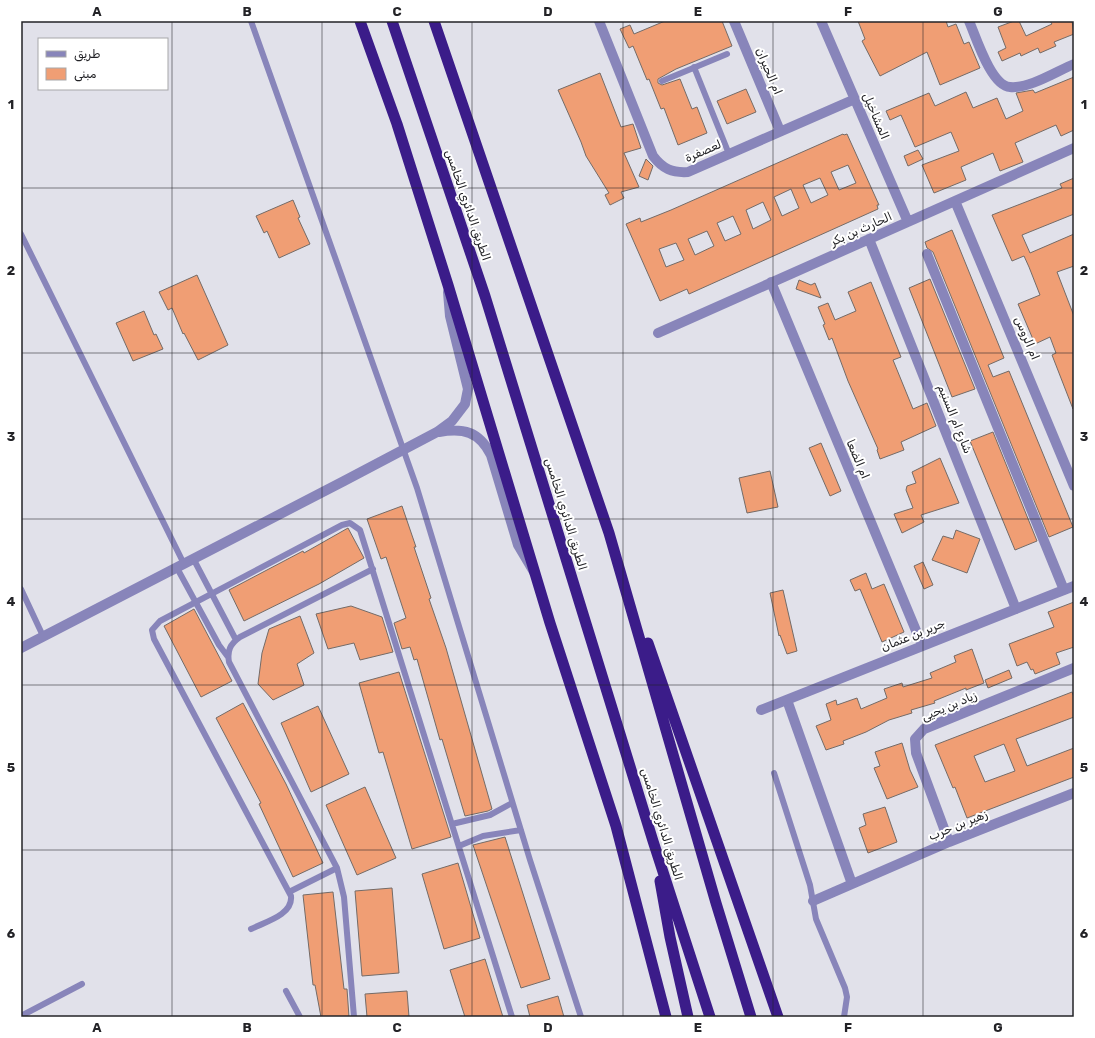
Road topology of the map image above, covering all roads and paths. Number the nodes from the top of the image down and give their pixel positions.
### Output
1 (251, 21) edge
2 (360, 21) edge
3 (392, 21) edge
4 (434, 21) edge
5 (440, 21) edge
6 (600, 21) edge
7 (734, 21) edge
8 (821, 21) edge
9 (969, 21) edge
10 (447, 52) junction
11 (727, 54) dead end
12 (1074, 64) edge
13 (694, 68) junction
14 (662, 81) dead end
15 (855, 99) junction
16 (780, 131) junction
17 (1074, 148) edge
18 (730, 154) junction
19 (955, 201) junction
20 (908, 222) junction
21 (21, 234) edge
22 (869, 239) junction
23 (927, 254) dead end
24 (771, 282) junction
25 (448, 285) junction
26 (658, 332) dead end
27 (437, 432) junction
28 (404, 450) junction
29 (1074, 486) edge
30 (609, 533) junction
31 (194, 560) junction
32 (181, 566) junction
33 (373, 569) junction
34 (537, 575) junction
35 (1074, 586) edge
36 (21, 589) edge
37 (1064, 590) junction
38 (212, 594) junction
39 (196, 602) junction
40 (1016, 609) junction
41 (43, 636) junction
42 (236, 640) junction
43 (922, 646) junction
44 (21, 648) edge
45 (228, 657) junction
46 (1074, 668) edge
47 (787, 700) junction
48 (761, 710) dead end
49 (774, 773) dead end
50 (1074, 793) edge
51 (512, 803) junction
52 (452, 824) junction
53 (521, 830) junction
54 (653, 841) junction
55 (949, 842) junction
56 (459, 846) junction
57 (337, 868) junction
58 (852, 884) junction
59 (289, 892) junction
60 (813, 901) junction
61 (250, 929) dead end
62 (82, 984) dead end
63 (286, 991) dead end
64 (21, 1016) edge
65 (300, 1017) edge
66 (354, 1017) edge
67 (512, 1017) edge
68 (581, 1017) edge
69 (666, 1017) edge
70 (688, 1017) edge
71 (710, 1017) edge
72 (751, 1017) edge
73 (778, 1017) edge
74 (844, 1017) edge

1 - 28 lane
2 - 25 highway
3 - 54 highway, الطريق الدائري الخامس
4 - 10 highway
5 - 10 highway
6 - 18 street, لعصفرة
7 - 16 street, ام الحيران
8 - 15 street, المشاخيل
9 - 12 street
10 - 30 highway
11 - 13 lane
13 - 14 lane
13 - 18 lane
15 - 16 street, لعصفرة
15 - 20 street, المشاخيل
16 - 18 street, لعصفرة
17 - 19 street, الحارث بن بكر
19 - 20 street, الحارث بن بكر
19 - 29 street, ام الروس
20 - 22 street, الحارث بن بكر
21 - 32 lane
22 - 24 street, الحارث بن بكر
22 - 40 street, شارع ام السنيم
23 - 37 street
24 - 26 street, الحارث بن بكر
24 - 43 street, ام الضعا
25 - 27 street
25 - 34 highway
27 - 28 street
27 - 34 street
28 - 31 street
28 - 51 lane
30 - 72 highway
30 - 73 highway
31 - 32 street
31 - 38 lane
32 - 39 lane
32 - 41 street
33 - 38 lane
33 - 42 lane
33 - 52 lane
34 - 69 highway
35 - 37 street, جرير بن عثمان
36 - 41 lane
37 - 40 street, جرير بن عثمان
38 - 39 lane
38 - 42 lane
39 - 45 lane
39 - 59 lane
40 - 43 street, جرير بن عثمان
41 - 44 street
42 - 45 lane
43 - 47 street, جرير بن عثمان
45 - 57 lane
46 - 55 street, زياد بن يحيى
47 - 48 street, جرير بن عثمان
47 - 58 street
49 - 60 lane
50 - 55 street, زهير بن حرب
51 - 52 lane
51 - 53 lane
52 - 56 lane
53 - 56 lane
53 - 68 lane
54 - 70 highway
54 - 71 highway, الطريق الدائري الخامس
55 - 58 street, زهير بن حرب
56 - 67 lane
57 - 59 lane
57 - 66 lane
58 - 60 street, زهير بن حرب
59 - 61 lane
60 - 74 lane
62 - 64 lane
63 - 65 lane

